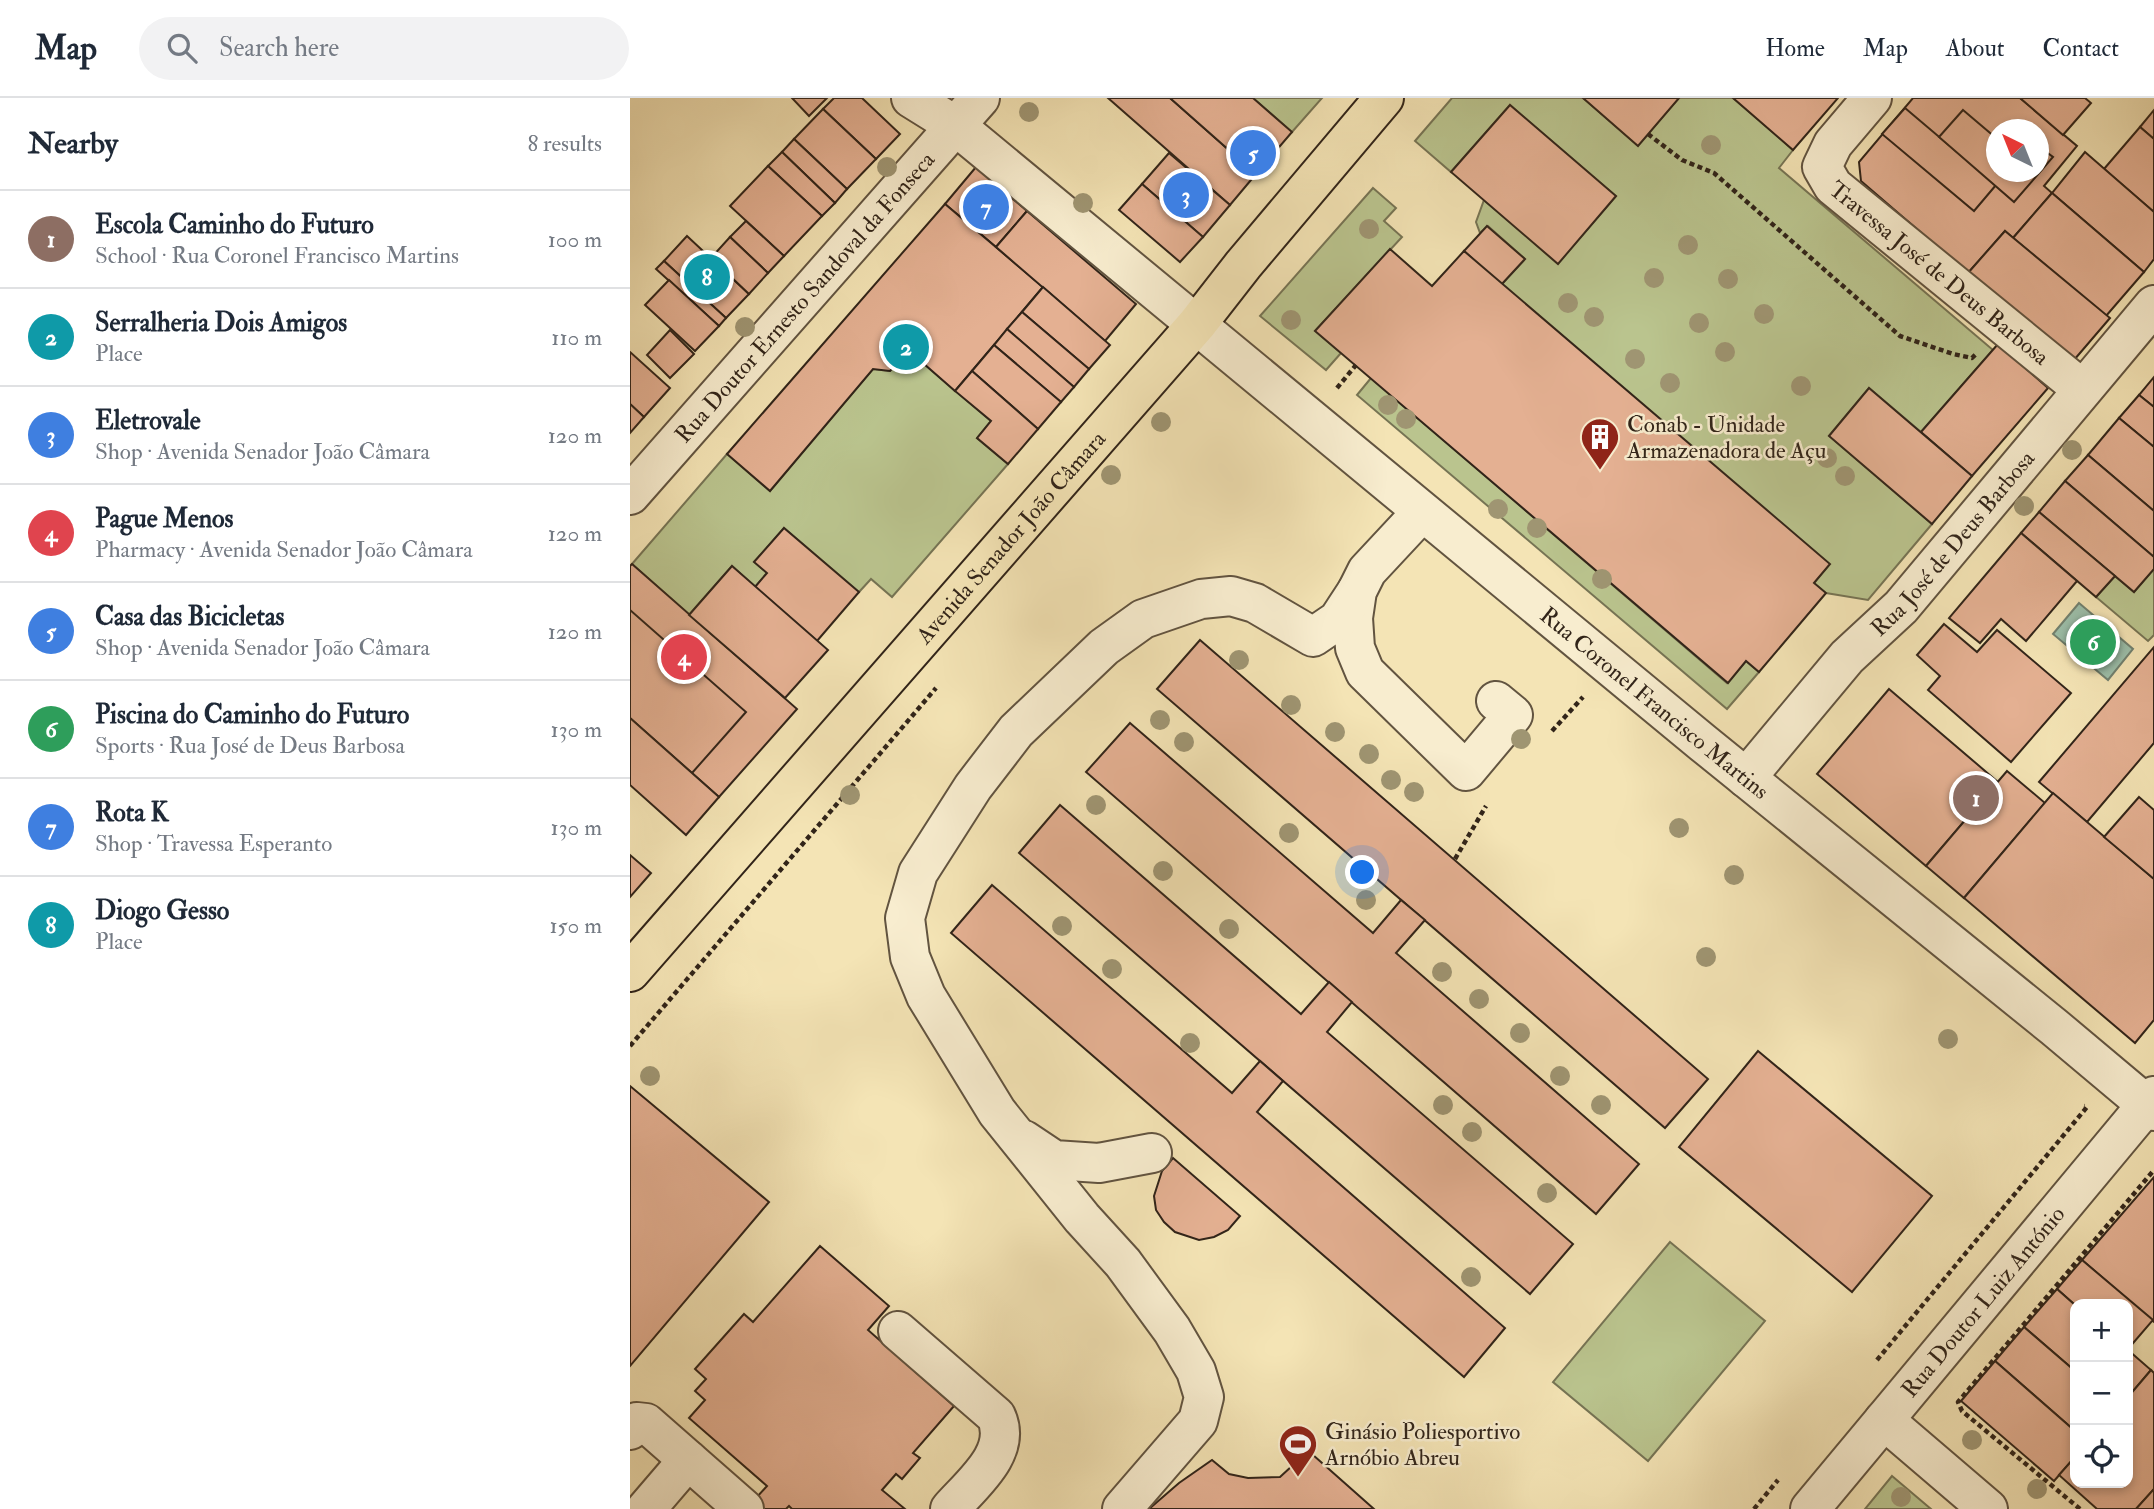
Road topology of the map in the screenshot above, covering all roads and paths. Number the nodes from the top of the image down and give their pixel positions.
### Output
1 (911, 98) edge
2 (1384, 98) edge
3 (1872, 98) edge
4 (968, 112) edge
5 (1648, 134) dead end
6 (2154, 305) edge
7 (1197, 324) junction
8 (1980, 351) dead end
9 (1356, 365) dead end
10 (1337, 388) dead end
11 (2082, 389) junction
12 (630, 495) edge
13 (1422, 512) junction
14 (1357, 591) junction
15 (938, 686) dead end
16 (1583, 696) dead end
17 (1496, 701) dead end
18 (1593, 705) dead end
19 (1746, 778) junction
20 (630, 972) edge
21 (630, 1046) edge
22 (2076, 1099) dead end
23 (2152, 1104) edge
24 (1014, 1133) junction
25 (1152, 1153) dead end
26 (2154, 1170) edge
27 (898, 1331) dead end
28 (1877, 1361) dead end
29 (1884, 1420) junction
30 (630, 1430) edge
31 (688, 1460) junction
32 (1780, 1477) dead end
33 (646, 1509) edge
34 (744, 1509) edge
35 (950, 1509) edge
36 (1122, 1509) edge
37 (1754, 1509) edge
38 (1810, 1509) edge
39 (1988, 1509) edge
40 (2080, 1509) edge

1 - 4 street, Rua Coronel Francisco Martins
2 - 7 main road, Avenida Senador João Câmara
3 - 11 street, Travessa José de Deus Barbosa
4 - 7 street, Rua Coronel Francisco Martins
4 - 12 street, Rua Doutor Ernesto Sandoval da Fonseca
5 - 8 path
6 - 11 street, Rua José de Deus Barbosa
7 - 13 street, Rua Coronel Francisco Martins
7 - 20 main road, Avenida Senador João Câmara
9 - 10 path
11 - 19 street, Rua José de Deus Barbosa
13 - 14 street
13 - 19 street, Rua Coronel Francisco Martins
14 - 17 street
14 - 24 street
15 - 21 path
16 - 18 path
19 - 23 street, Rua Coronel Francisco Martins
22 - 28 path
23 - 29 street, Rua Doutor Luiz António
24 - 25 street
24 - 36 street
26 - 40 path
27 - 35 street
29 - 38 street, Rua Doutor Luiz António
29 - 39 street
30 - 31 street
31 - 33 street
31 - 34 street
32 - 37 path

